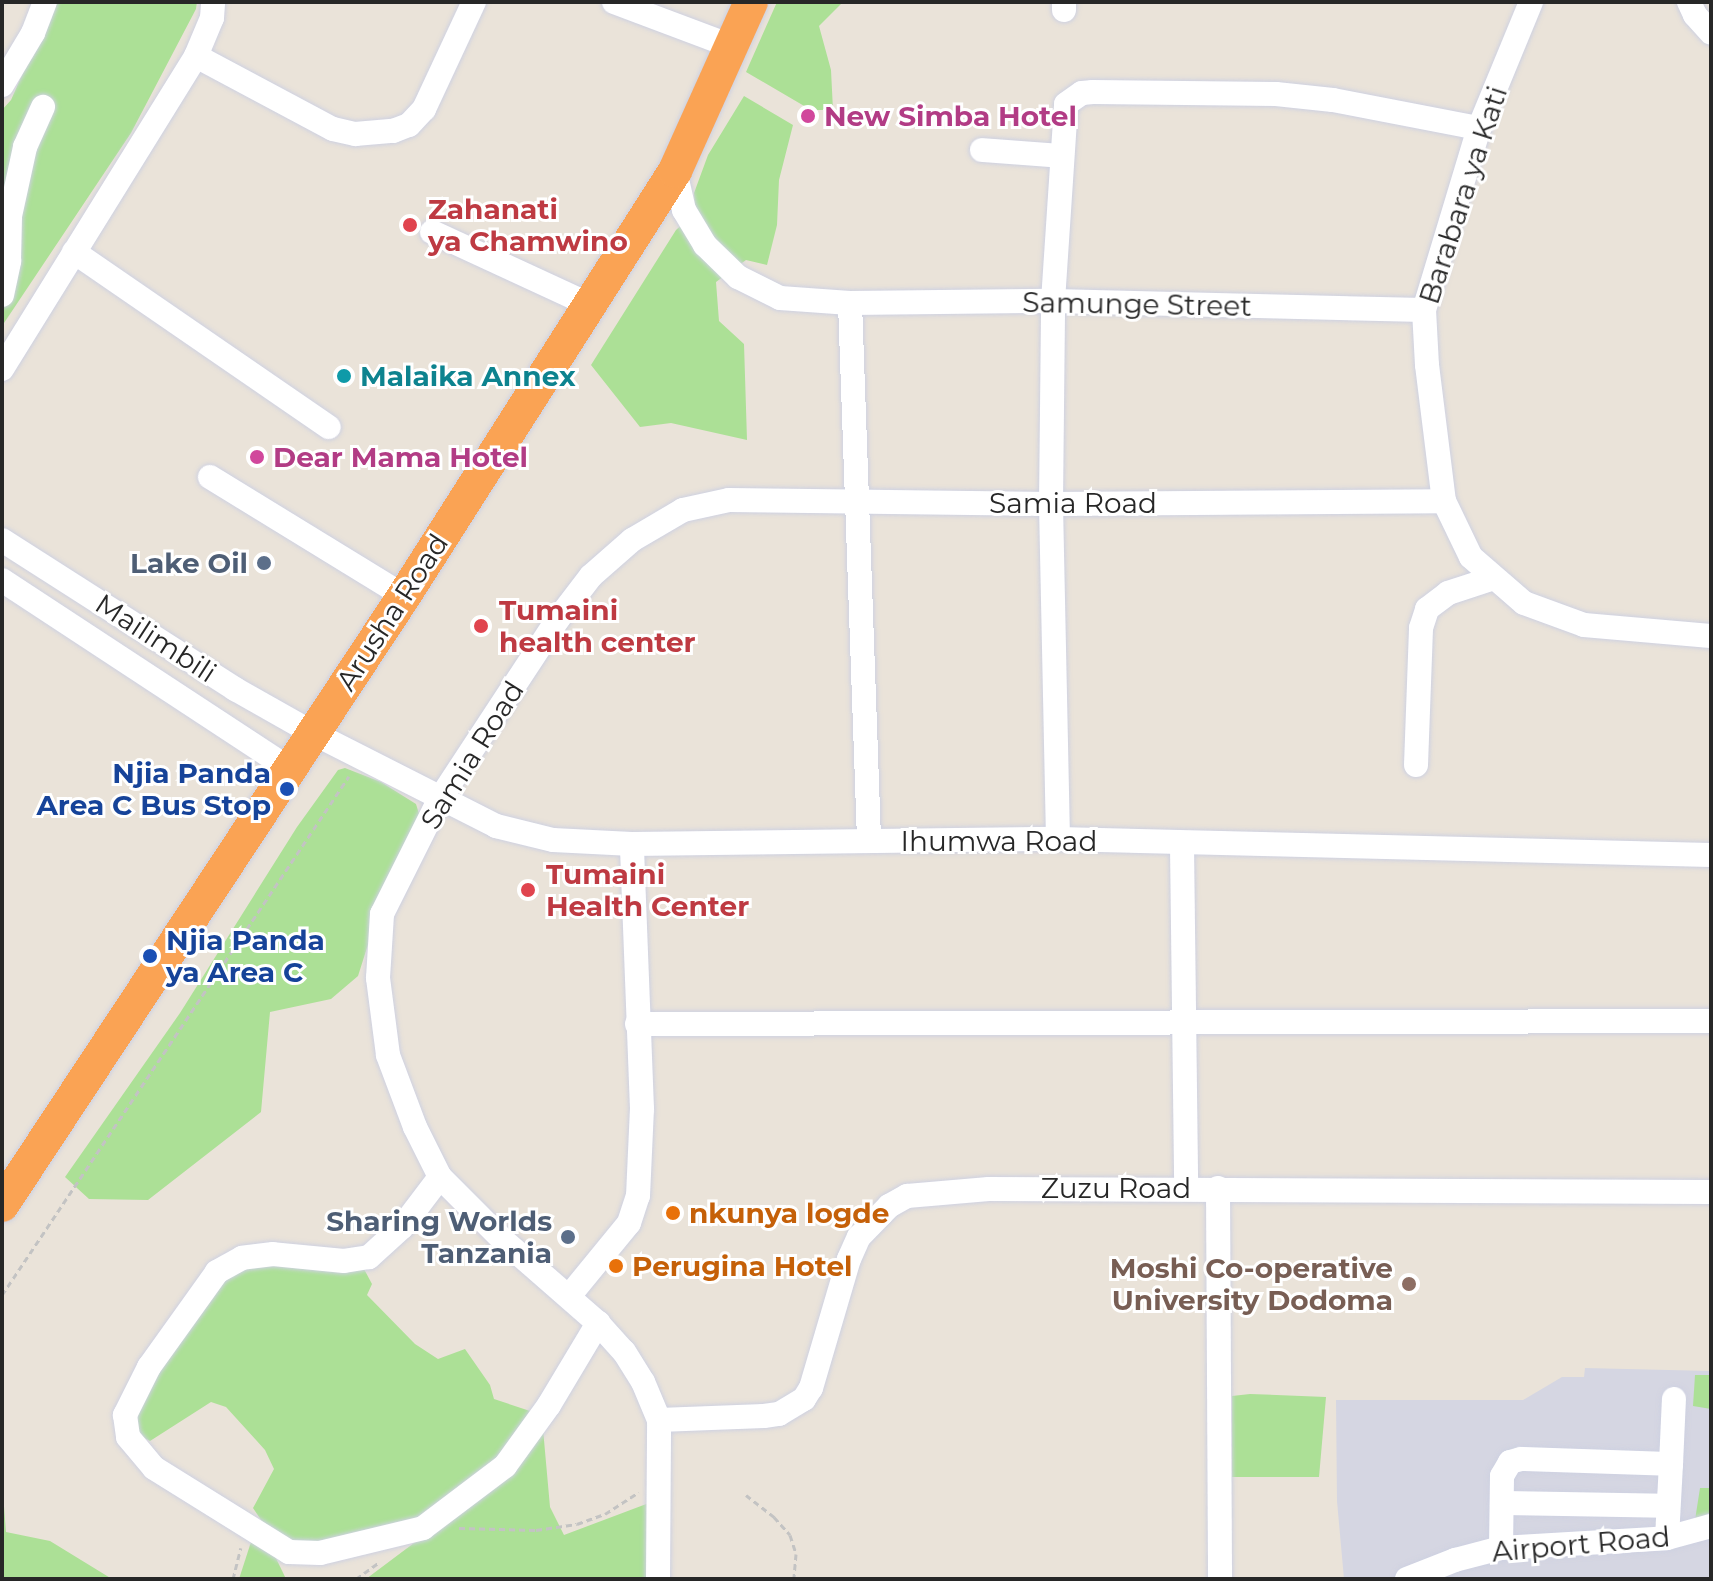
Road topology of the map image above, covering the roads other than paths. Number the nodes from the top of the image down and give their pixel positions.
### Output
1 (45, 2) edge
2 (213, 2) edge
3 (474, 2) edge
4 (614, 2) edge
5 (751, 2) edge
6 (1531, 2) edge
7 (1689, 2) edge
8 (1711, 33) edge
9 (734, 47) junction
10 (196, 56) junction
11 (2, 85) edge
12 (43, 107) dead end
13 (1479, 128) junction
14 (982, 150) dead end
15 (1062, 156) junction
16 (675, 171) junction
17 (432, 232) dead end
18 (74, 252) junction
19 (2, 295) edge
20 (1053, 301) junction
21 (850, 303) junction
22 (588, 304) junction
23 (1424, 310) junction
24 (2, 369) edge
25 (329, 427) dead end
26 (210, 477) dead end
27 (855, 500) junction
28 (1444, 501) junction
29 (1051, 504) junction
30 (2, 540) edge
31 (1494, 578) junction
32 (2, 580) edge
33 (404, 596) junction
34 (1711, 636) edge
35 (311, 732) junction
36 (1416, 765) dead end
37 (288, 768) junction
38 (439, 800) junction
39 (1058, 839) junction
40 (869, 840) junction
41 (632, 844) junction
42 (1182, 845) junction
43 (1711, 855) edge
44 (1711, 1021) edge
45 (637, 1024) junction
46 (1183, 1024) junction
47 (440, 1177) junction
48 (1186, 1188) junction
49 (1218, 1188) junction
50 (1711, 1192) edge
51 (2, 1205) edge
52 (570, 1295) junction
53 (598, 1323) junction
54 (1674, 1399) dead end
55 (659, 1420) junction
56 (1671, 1464) junction
57 (1502, 1503) junction
58 (1667, 1506) junction
59 (1711, 1526) edge
60 (1667, 1538) junction
61 (1501, 1548) junction
62 (658, 1579) edge
63 (1220, 1579) edge
64 (1407, 1579) edge

1 - 11 street
2 - 10 street
3 - 10 street
4 - 9 street
5 - 9 highway, Arusha Road
6 - 13 street, Barabara ya Kati
7 - 8 street
9 - 16 highway, Arusha Road
10 - 18 street
12 - 19 street
13 - 15 street
13 - 23 street, Barabara ya Kati
14 - 15 street
15 - 20 street
16 - 21 street, Samunge Street
16 - 22 highway, Arusha Road
17 - 22 street
18 - 24 street
18 - 25 street
20 - 21 street, Samunge Street
20 - 23 street, Samunge Street
20 - 29 street
21 - 27 street
22 - 33 highway, Arusha Road
23 - 28 street, Barabara ya Kati
26 - 33 street
27 - 29 street, Samia Road
27 - 38 street, Samia Road
27 - 40 street
28 - 29 street, Samia Road
28 - 31 street, Barabara ya Kati
29 - 39 street
30 - 35 street, Mailimbili
31 - 34 street, Barabara ya Kati
31 - 36 street
32 - 37 street, Mailimbili
33 - 35 highway, Arusha Road
35 - 37 highway, Arusha Road
35 - 38 street, Ihumwa Road
37 - 51 highway, Arusha Road
38 - 41 street, Ihumwa Road
38 - 47 street, Samia Road
39 - 40 street, Ihumwa Road
39 - 42 street, Ihumwa Road
40 - 41 street, Ihumwa Road
41 - 45 street
42 - 43 street, Ihumwa Road
42 - 46 street
44 - 46 street
45 - 46 street
45 - 52 street
46 - 48 street
47 - 52 street, Samia Road
47 - 53 street
48 - 49 street, Zuzu Road
48 - 55 street, Zuzu Road
49 - 50 street, Zuzu Road
49 - 63 street
52 - 53 street, Samia Road
53 - 55 street, Samia Road
54 - 56 street
55 - 62 street, Samia Road
56 - 57 street
56 - 58 street
57 - 58 street
57 - 61 street
58 - 60 street
59 - 60 street, Airport Road
60 - 61 street, Airport Road
61 - 64 street, Airport Road

